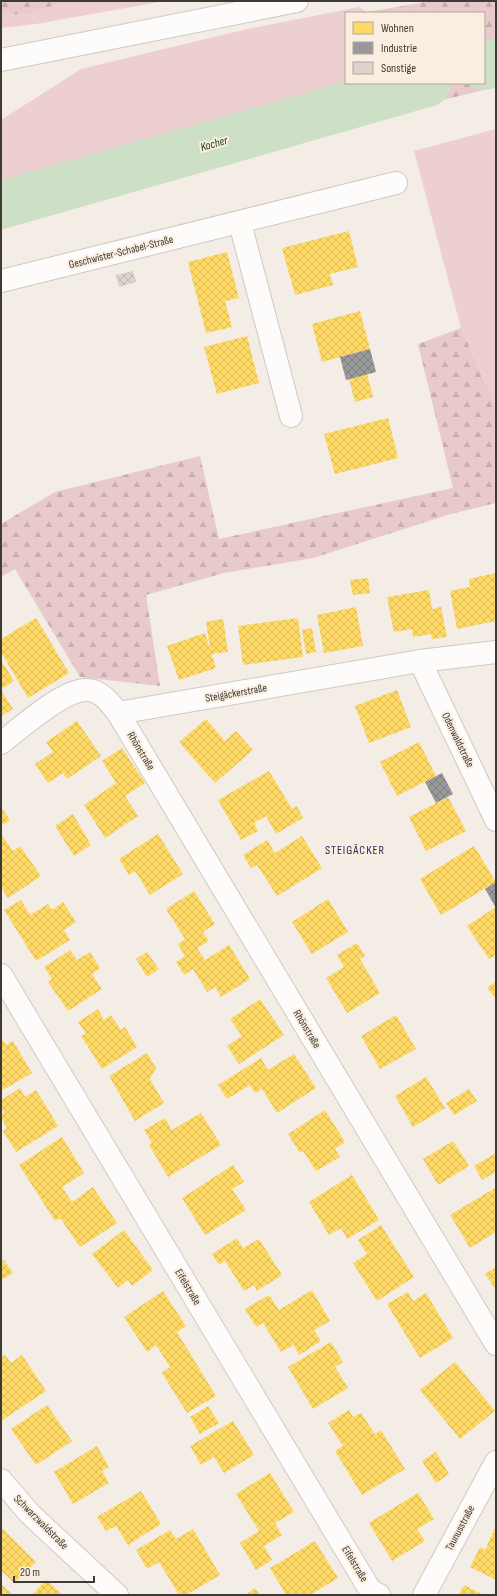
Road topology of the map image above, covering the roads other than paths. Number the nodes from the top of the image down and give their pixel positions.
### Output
1 (297, 1) edge
2 (1, 60) edge
3 (396, 183) dead end
4 (240, 223) junction
5 (1, 281) edge
6 (291, 416) dead end
7 (496, 652) edge
8 (420, 661) junction
9 (118, 713) junction
10 (1, 743) edge
11 (496, 820) edge
12 (1, 975) edge
13 (496, 1344) edge
14 (496, 1462) edge
15 (1, 1480) edge
16 (117, 1595) edge
17 (379, 1595) edge
18 (424, 1595) edge

1 - 2 street
3 - 4 street, Geschwister-Schabel-Straße
4 - 5 street, Geschwister-Schabel-Straße
4 - 6 street
7 - 8 street, Steigäckerstraße
8 - 9 street, Steigäckerstraße
8 - 11 street, Odenwaldstraße
9 - 10 street
9 - 13 street, Rhönstraße
12 - 17 street, Eifelstraße
14 - 18 street, Taunusstraße
15 - 16 street, Schwarzwaldstraße

